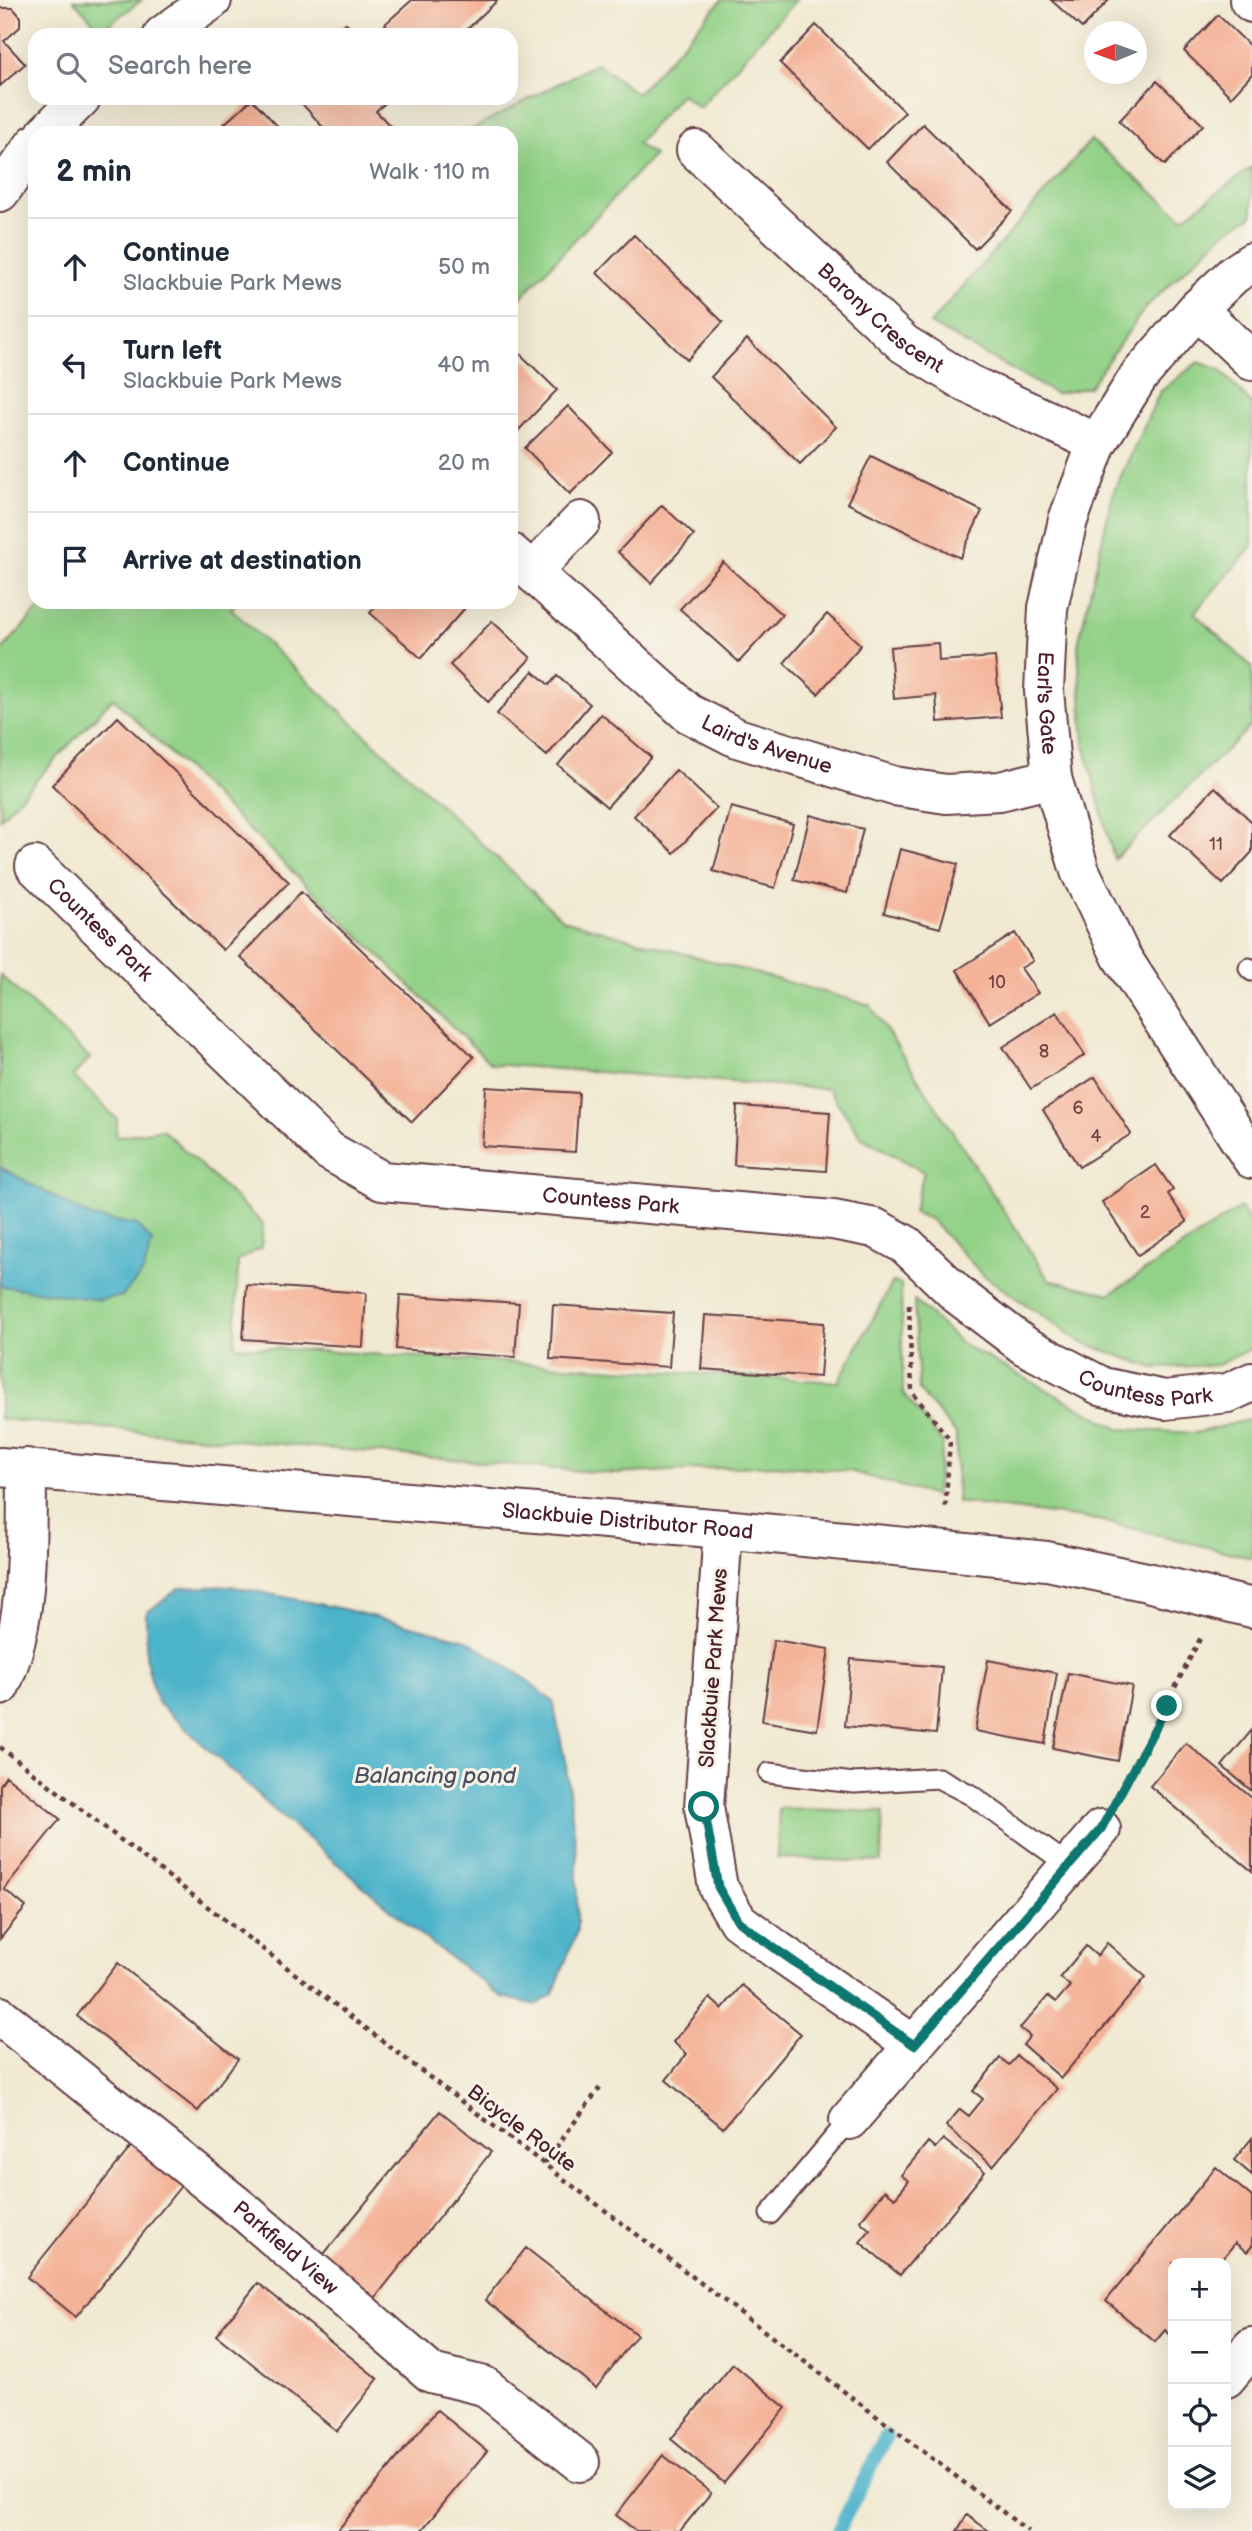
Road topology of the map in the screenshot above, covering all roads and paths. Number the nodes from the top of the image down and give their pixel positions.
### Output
1 (212, 0) edge
2 (173, 28) edge
3 (74, 105) edge
4 (53, 126) edge
5 (696, 150) dead end
6 (28, 154) edge
7 (0, 192) edge
8 (1252, 262) edge
9 (1197, 309) junction
10 (1252, 361) edge
11 (1097, 443) junction
12 (580, 521) dead end
13 (521, 562) edge
14 (1052, 778) junction
15 (34, 866) dead end
16 (1252, 1159) edge
17 (906, 1245) junction
18 (1252, 1382) edge
19 (14, 1467) edge
20 (945, 1509) dead end
21 (723, 1529) junction
22 (1236, 1604) edge
23 (0, 1686) edge
24 (0, 1747) edge
25 (769, 1773) dead end
26 (1101, 1829) joint
27 (1068, 1866) junction
28 (0, 2016) edge
29 (914, 2045) junction
30 (601, 2086) dead end
31 (849, 2120) joint
32 (544, 2164) junction
33 (770, 2214) dead end
34 (1252, 2347) edge
35 (1231, 2372) edge
36 (580, 2462) dead end
37 (1028, 2531) edge

1 - 2 street
3 - 4 street
5 - 11 street, Barony Crescent
6 - 7 street
8 - 9 street, Earl's Gate
9 - 10 street
9 - 11 street, Earl's Gate
11 - 14 street, Earl's Gate
12 - 13 street, Laird's Avenue
13 - 14 street, Laird's Avenue
14 - 16 street, Earl's Gate
15 - 17 street, Countess Park
17 - 18 street, Countess Park
17 - 20 path
19 - 21 street, Slackbuie Distributor Road
19 - 23 street
21 - 22 street, Slackbuie Distributor Road
21 - 29 street, Slackbuie Park Mews
22 - 26 path
24 - 32 path, Bicycle Route
25 - 27 lane
26 - 27 street
27 - 29 street
28 - 36 street, Parkfield View
29 - 31 street
30 - 32 path
31 - 33 lane
32 - 37 path, Bicycle Route
34 - 35 street

